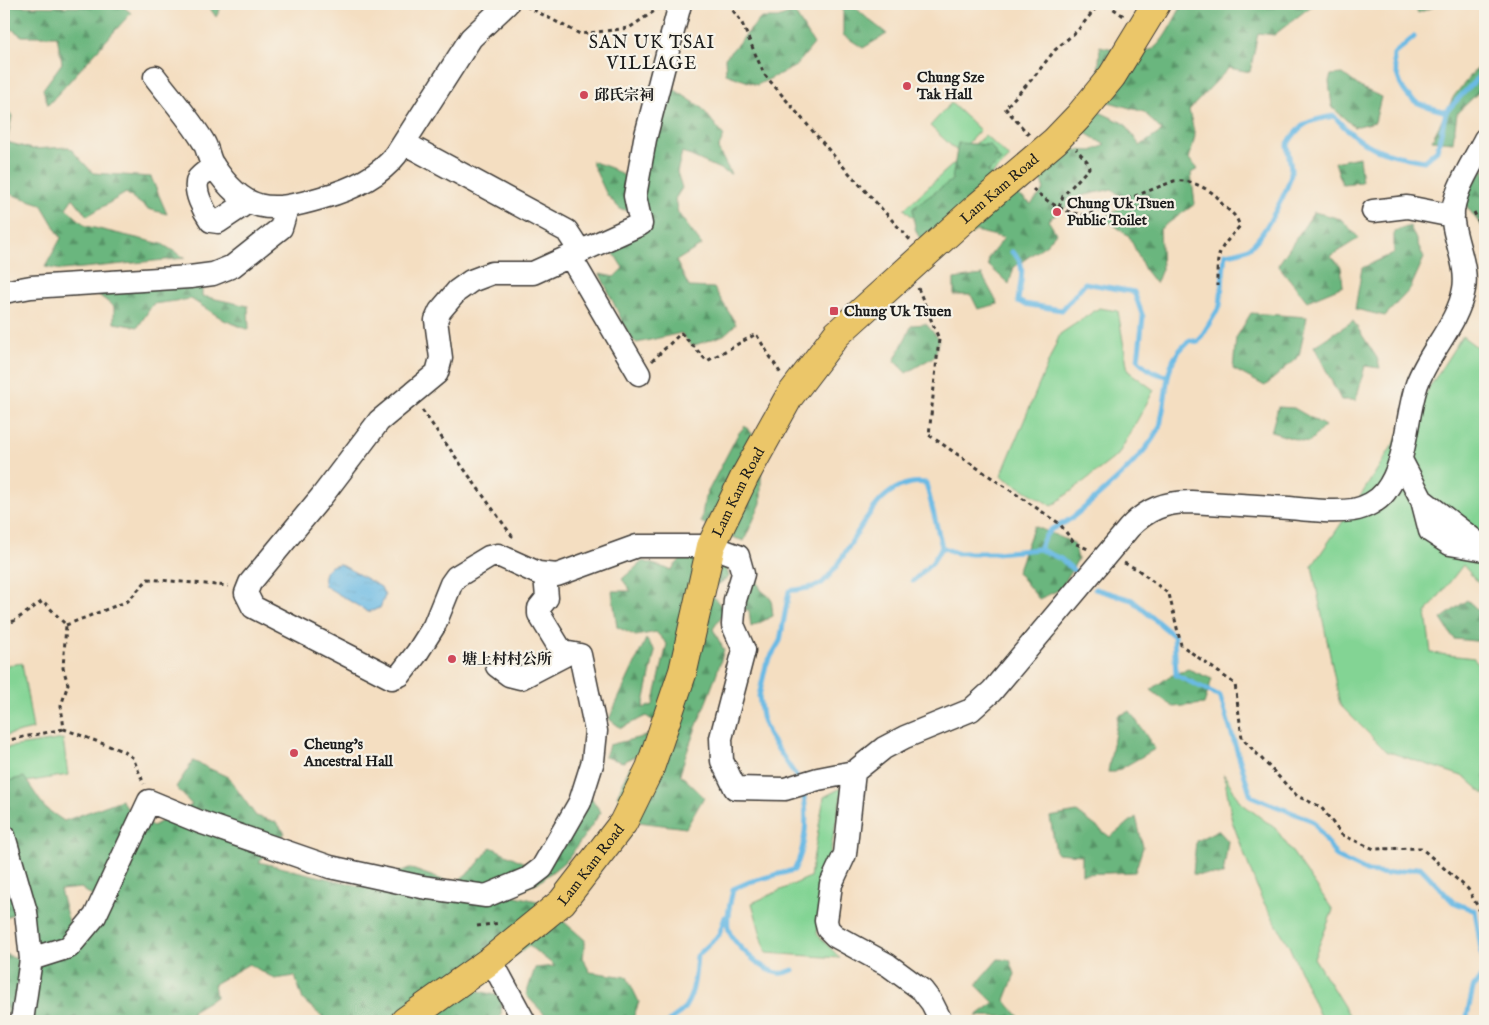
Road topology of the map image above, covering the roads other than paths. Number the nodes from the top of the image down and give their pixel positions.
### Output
1 (507, 4) edge
2 (680, 4) edge
3 (1156, 4) edge
4 (154, 77) dead end
5 (1485, 139) edge
6 (404, 143) junction
7 (214, 166) junction
8 (248, 202) junction
9 (286, 208) junction
10 (1373, 211) dead end
11 (1453, 216) junction
12 (575, 254) junction
13 (4, 292) edge
14 (639, 374) road end
15 (1401, 460) junction
16 (711, 546) junction
17 (1485, 549) edge
18 (545, 575) junction
19 (564, 655) junction
20 (497, 666) dead end
21 (854, 772) junction
22 (4, 836) edge
23 (31, 959) junction
24 (492, 960) junction
25 (16, 1019) edge
26 (406, 1021) edge
27 (524, 1021) edge
28 (941, 1021) edge

1 - 6 street
2 - 12 street
3 - 16 main road, Lam Kam Road
4 - 7 street
5 - 11 street
6 - 9 street
6 - 12 street
7 - 8 street
7 - 8 street
8 - 9 street
9 - 13 street
10 - 11 street
11 - 15 street
12 - 14 street
12 - 18 street
15 - 17 street
15 - 21 street
16 - 18 street
16 - 21 street
16 - 24 main road, Lam Kam Road
18 - 19 street
19 - 20 street
19 - 23 street
21 - 28 street
22 - 23 street
23 - 25 street
24 - 26 main road, Lam Kam Road
24 - 27 street

